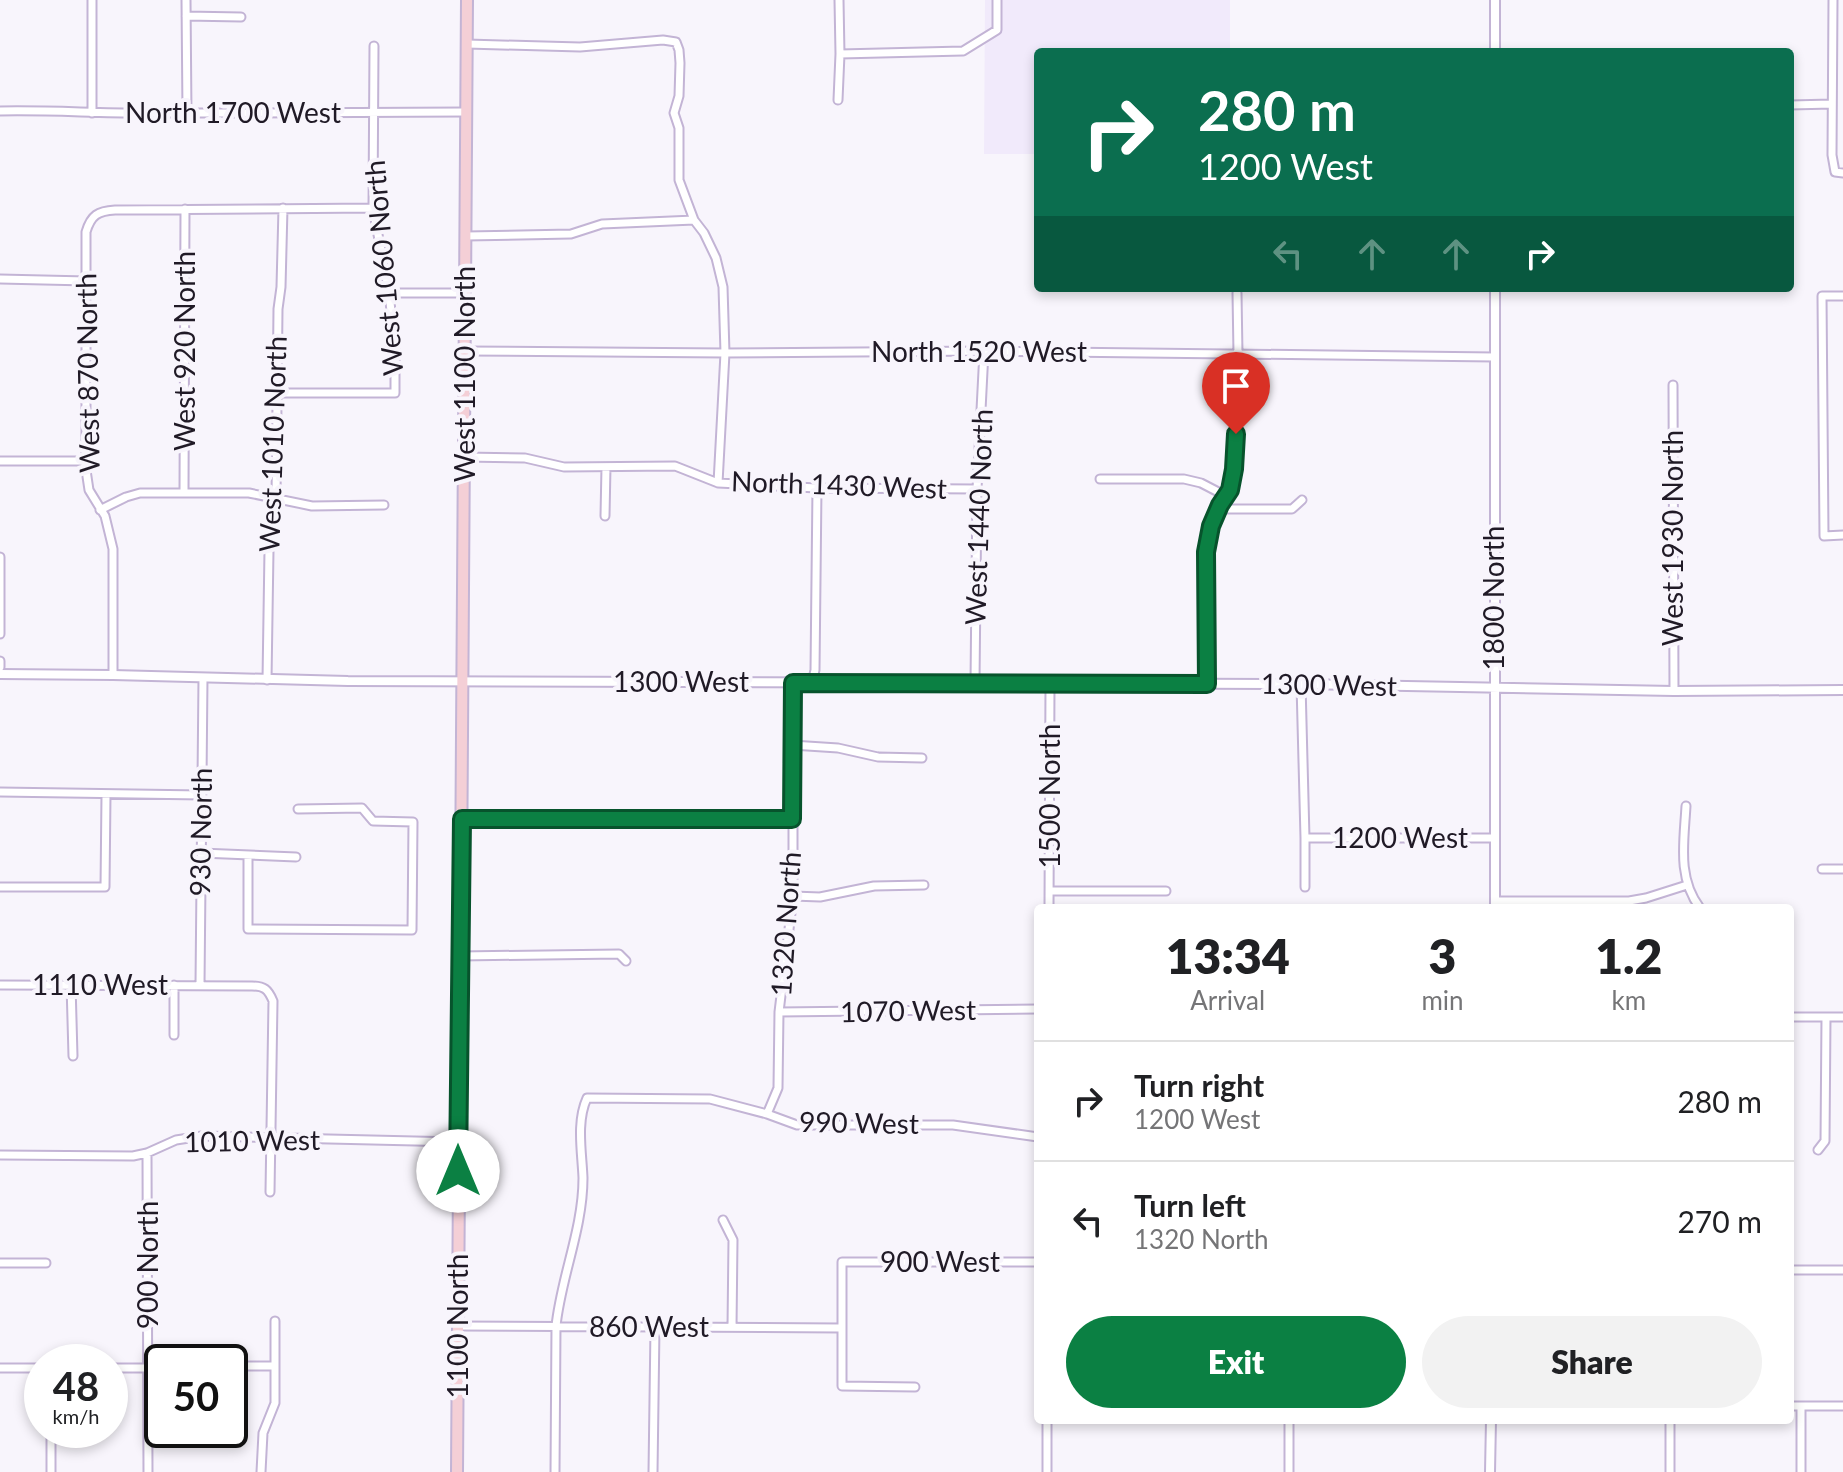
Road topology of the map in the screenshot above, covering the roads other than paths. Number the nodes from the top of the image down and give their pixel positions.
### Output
1 (92, 0) edge
2 (186, 0) edge
3 (467, 0) edge
4 (839, 0) edge
5 (997, 0) edge
6 (1495, 0) edge
7 (1833, 0) edge
8 (186, 16) junction
9 (241, 17) dead end
10 (467, 44) junction
11 (374, 46) dead end
12 (1495, 48) edge
13 (840, 54) junction
14 (1833, 63) junction
15 (1843, 63) edge
16 (838, 100) dead end
17 (1832, 104) junction
18 (1794, 105) edge
19 (0, 111) edge
20 (466, 112) junction
21 (92, 113) junction
22 (187, 113) junction
23 (373, 113) junction
24 (1839, 172) edge
25 (283, 208) junction
26 (373, 208) junction
27 (185, 209) junction
28 (694, 220) junction
29 (466, 236) junction
30 (0, 279) edge
31 (87, 281) junction
32 (1495, 292) edge
33 (389, 293) junction
34 (465, 293) junction
35 (1237, 293) dead end
36 (1843, 296) edge
37 (464, 351) junction
38 (984, 351) junction
39 (725, 353) junction
40 (1238, 354) junction
41 (1494, 357) junction
42 (1673, 385) dead end
43 (277, 393) junction
44 (464, 457) junction
45 (0, 461) edge
46 (86, 461) junction
47 (606, 467) junction
48 (1100, 479) dead end
49 (718, 483) junction
50 (817, 488) junction
51 (977, 489) junction
52 (184, 493) junction
53 (1226, 496) junction
54 (276, 498) junction
55 (1302, 500) dead end
56 (384, 505) dead end
57 (1218, 509) junction
58 (100, 510) junction
59 (605, 516) dead end
60 (1843, 535) edge
61 (0, 557) edge
62 (0, 634) edge
63 (0, 674) edge
64 (113, 675) junction
65 (203, 678) junction
66 (267, 680) junction
67 (463, 681) junction
68 (793, 683) junction
69 (812, 683) junction
70 (975, 683) junction
71 (1050, 684) junction
72 (1207, 684) junction
73 (1301, 684) junction
74 (1494, 687) junction
75 (1843, 690) edge
76 (1674, 691) junction
77 (792, 745) junction
78 (462, 748) joint
79 (922, 758) dead end
80 (0, 792) edge
81 (106, 795) junction
82 (202, 795) junction
83 (1686, 806) dead end
84 (298, 809) dead end
85 (462, 819) junction
86 (792, 819) junction
87 (1305, 838) junction
88 (1495, 838) junction
89 (201, 853) junction
90 (248, 855) junction
91 (296, 857) dead end
92 (1822, 869) dead end
93 (1843, 869) edge
94 (924, 885) dead end
95 (1687, 885) junction
96 (0, 887) edge
97 (1305, 887) dead end
98 (1049, 891) junction
99 (1166, 891) dead end
100 (793, 896) junction
101 (1049, 904) edge
102 (1495, 904) edge
103 (1698, 904) edge
104 (460, 956) junction
105 (626, 961) dead end
106 (71, 984) junction
107 (0, 985) edge
108 (174, 985) junction
109 (200, 985) junction
110 (1034, 1009) edge
111 (779, 1012) junction
112 (1794, 1017) edge
113 (1826, 1017) junction
114 (1843, 1017) edge
115 (174, 1035) dead end
116 (73, 1056) dead end
117 (767, 1114) junction
118 (1034, 1136) edge
119 (271, 1137) junction
120 (458, 1142) junction
121 (1818, 1150) dead end
122 (147, 1153) junction
123 (0, 1155) edge
124 (270, 1192) dead end
125 (723, 1220) dead end
126 (1034, 1262) edge
127 (0, 1263) edge
128 (46, 1263) dead end
129 (1794, 1270) edge
130 (1843, 1270) edge
131 (275, 1321) dead end
132 (458, 1326) junction
133 (556, 1326) junction
134 (655, 1327) junction
135 (732, 1327) junction
136 (841, 1328) junction
137 (148, 1344) edge
138 (248, 1366) edge
139 (275, 1366) junction
140 (0, 1368) edge
141 (24, 1368) edge
142 (915, 1387) dead end
143 (1794, 1406) edge
144 (1801, 1406) junction
145 (1843, 1406) edge
146 (1047, 1424) edge
147 (1289, 1424) edge
148 (1491, 1424) edge
149 (1670, 1424) edge
150 (51, 1448) edge
151 (148, 1448) edge
152 (51, 1472) edge
153 (148, 1472) edge
154 (261, 1472) edge
155 (457, 1472) edge
156 (555, 1472) edge
157 (653, 1472) edge
158 (1047, 1472) edge
159 (1289, 1472) edge
160 (1490, 1472) edge
161 (1670, 1472) edge
162 (1801, 1472) edge

1 - 21 street
2 - 8 street
3 - 10 main road, West 1100 North
4 - 13 street
5 - 13 street
6 - 12 street
7 - 14 street
8 - 9 street
8 - 22 street
10 - 20 main road, West 1100 North
10 - 28 street
11 - 23 street, West 1060 North
13 - 16 street
14 - 15 street
14 - 17 street
17 - 18 street
17 - 24 street
19 - 21 street, North 1700 West
20 - 23 street, North 1700 West
20 - 29 main road, West 1100 North
21 - 22 street, North 1700 West
22 - 23 street, North 1700 West
23 - 26 street, West 1060 North
25 - 26 street
25 - 27 street
25 - 43 street, West 1010 North
26 - 33 street, West 1060 North
27 - 31 street, West 870 North
27 - 52 street, West 920 North
28 - 29 street
28 - 39 street
29 - 34 main road, West 1100 North
30 - 31 street
31 - 46 street, West 870 North
32 - 41 street, 1800 North
33 - 34 street
33 - 43 street, West 1060 North
34 - 37 main road, West 1100 North
35 - 40 street
36 - 60 street
37 - 39 street, North 1520 West
37 - 44 main road, West 1100 North
38 - 39 street, North 1520 West
38 - 40 street, North 1520 West
38 - 51 street, West 1440 North
39 - 49 street
40 - 41 street, North 1520 West
40 - 53 street
41 - 74 street, 1800 North
42 - 76 street, West 1930 North
43 - 54 street, West 1010 North
44 - 47 street, North 1430 West
44 - 67 main road, West 1100 North
45 - 46 street
46 - 58 street, West 870 North
47 - 49 street, North 1430 West
47 - 59 street
48 - 53 street
49 - 50 street, North 1430 West
50 - 51 street, North 1430 West
50 - 69 street
51 - 70 street, West 1440 North
52 - 54 street
52 - 58 street
53 - 57 street
54 - 56 street
54 - 66 street, West 1010 North
55 - 57 street
57 - 72 street
58 - 64 street, West 870 North
61 - 62 street
63 - 64 street, 1300 West
64 - 65 street, 1300 West
65 - 66 street, 1300 West
65 - 82 street, 930 North
66 - 67 street, 1300 West
67 - 68 street, 1300 West
67 - 78 main road, West 1100 North
68 - 69 street, 1300 West
68 - 77 street, 1320 North
69 - 70 street, 1300 West
70 - 71 street, 1300 West
71 - 72 street, 1300 West
71 - 98 street, 1500 North
72 - 73 street, 1300 West
73 - 74 street, 1300 West
73 - 87 street
74 - 76 street, 1300 West
74 - 88 street, 1800 North
75 - 76 street, 1300 West
77 - 79 street
77 - 86 street, 1320 North
78 - 85 main road, 1100 North
80 - 81 street
81 - 82 street
81 - 96 street
82 - 89 street, 930 North
83 - 95 street
84 - 90 street
85 - 86 street
85 - 104 main road, 1100 North
86 - 100 street, 1320 North
87 - 88 street, 1200 West
87 - 97 street
88 - 102 street, 1800 North
89 - 90 street
89 - 109 street, 930 North
90 - 91 street
92 - 93 street
94 - 100 street
95 - 102 street
95 - 103 street
98 - 99 street
98 - 101 street, 1500 North
100 - 111 street, 1320 North
104 - 105 street
104 - 120 main road, 1100 North
106 - 107 street, 1110 West
106 - 108 street, 1110 West
106 - 116 street
108 - 109 street, 1110 West
108 - 115 street
109 - 119 street, 1110 West
110 - 111 street, 1070 West
111 - 117 street, 1320 North
112 - 113 street
113 - 114 street
113 - 121 street
117 - 118 street, 990 West
117 - 133 street, 990 West
119 - 120 street, 1010 West
119 - 122 street, 1010 West
119 - 124 street, 1110 West
120 - 132 main road, 1100 North
122 - 123 street, 1010 West
122 - 137 street, 900 North
125 - 135 street
126 - 136 street, 900 West
127 - 128 street
129 - 130 street
131 - 139 street
132 - 133 street, 860 West
132 - 155 main road, 1100 North
133 - 134 street, 860 West
133 - 156 street
134 - 135 street, 860 West
134 - 157 street
135 - 136 street, 860 West
136 - 142 street
138 - 139 street
139 - 154 street
140 - 141 street
143 - 144 street
144 - 145 street
144 - 162 street
146 - 158 street
147 - 159 street
148 - 160 street
149 - 161 street
150 - 152 street
151 - 153 street, 900 North

